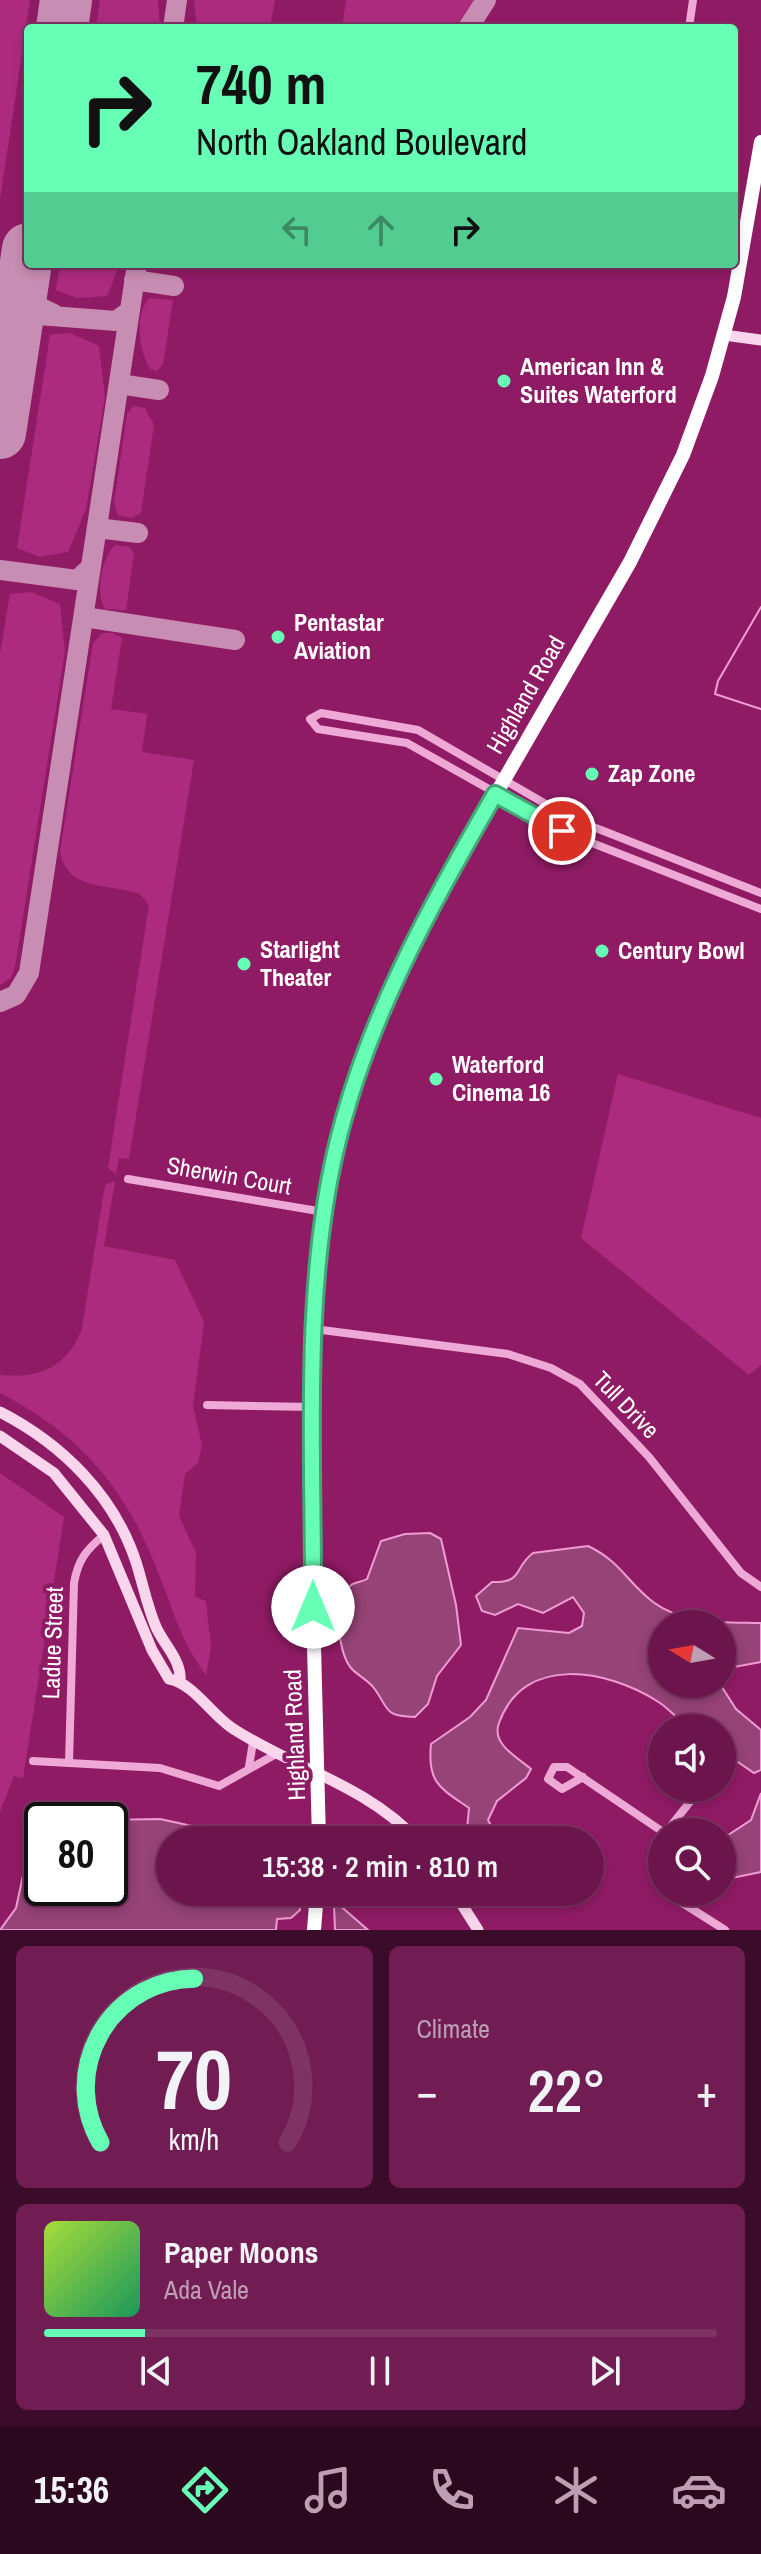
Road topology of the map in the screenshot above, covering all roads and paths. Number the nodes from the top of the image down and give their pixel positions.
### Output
1 (693, 0) edge
2 (690, 24) edge
3 (761, 142) edge
4 (724, 335) junction
5 (761, 340) edge
6 (504, 779) junction
7 (495, 794) junction
8 (761, 893) edge
9 (761, 909) edge
10 (128, 1179) dead end
11 (324, 1212) junction
12 (313, 1329) junction
13 (207, 1405) dead end
14 (314, 1407) junction
15 (0, 1412) edge
16 (0, 1436) edge
17 (104, 1535) junction
18 (120, 1572) junction
19 (761, 1587) edge
20 (144, 1593) junction
21 (157, 1629) junction
22 (180, 1681) junction
23 (253, 1742) junction
24 (276, 1754) junction
25 (33, 1761) dead end
26 (69, 1763) junction
27 (249, 1767) junction
28 (318, 1774) junction
29 (583, 1777) dead end
30 (690, 1802) edge
31 (677, 1818) edge
32 (648, 1823) edge
33 (319, 1826) edge
34 (401, 1826) edge
35 (316, 1906) edge
36 (463, 1906) edge
37 (688, 1906) edge
38 (314, 1930) edge
39 (478, 1930) edge
40 (725, 1930) edge

1 - 2 street
3 - 4 highway, Highland Road
4 - 5 main road
4 - 6 highway, Highland Road
6 - 7 highway, Highland Road
6 - 7 street
6 - 8 street
7 - 9 street
7 - 11 highway, Highland Road
10 - 11 street, Sherwin Court
11 - 12 highway, Highland Road
12 - 14 highway, Highland Road
12 - 19 street, Tull Drive
13 - 14 street
14 - 28 highway, Highland Road
15 - 20 main road
16 - 17 main road
17 - 18 main road
17 - 20 main road
17 - 26 street, Ladue Street
18 - 21 main road
18 - 22 main road
20 - 21 main road
21 - 22 main road
22 - 23 main road
23 - 24 main road
23 - 27 street
24 - 27 street
24 - 28 main road
25 - 26 street
26 - 27 street
28 - 33 highway, Highland Road
28 - 34 main road
29 - 32 street
30 - 31 street
35 - 38 highway
36 - 39 main road
37 - 40 street

